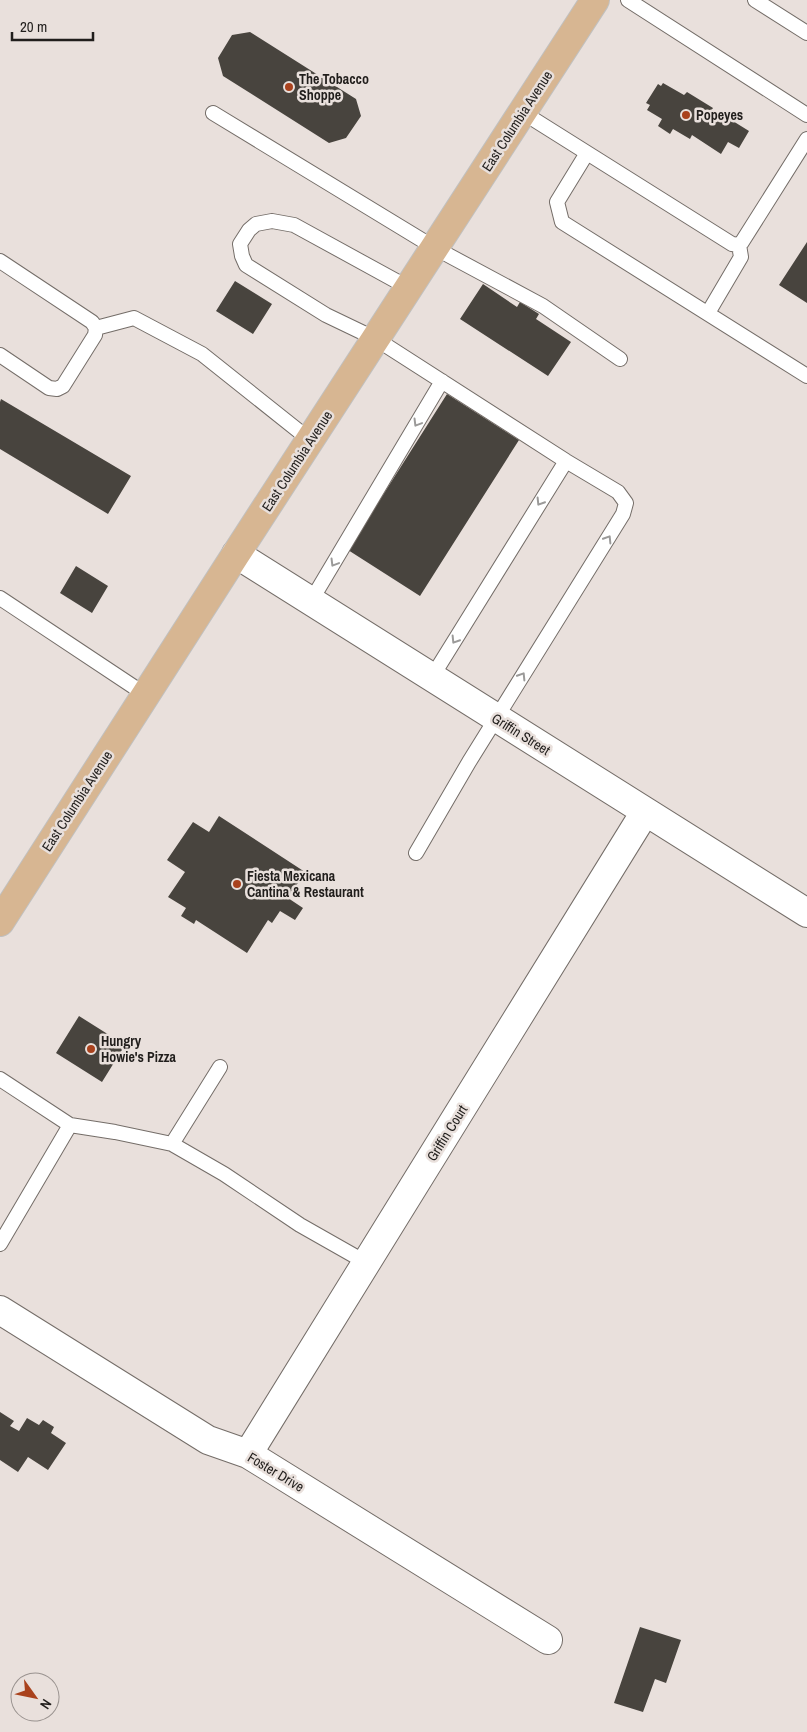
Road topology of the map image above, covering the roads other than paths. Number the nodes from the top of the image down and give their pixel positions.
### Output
1 (595, 0) edge
2 (628, 0) edge
3 (755, 0) edge
4 (807, 33) edge
5 (522, 112) junction
6 (213, 113) dead end
7 (807, 115) edge
8 (807, 139) edge
9 (587, 153) junction
10 (739, 244) junction
11 (434, 248) junction
12 (0, 261) edge
13 (409, 288) junction
14 (708, 313) junction
15 (96, 328) junction
16 (376, 339) junction
17 (0, 355) edge
18 (620, 359) dead end
19 (807, 376) edge
20 (442, 381) junction
21 (310, 440) junction
22 (566, 461) junction
23 (236, 554) junction
24 (0, 598) edge
25 (311, 601) junction
26 (432, 677) junction
27 (146, 695) junction
28 (496, 718) junction
29 (645, 812) junction
30 (416, 853) dead end
31 (4, 907) edge
32 (807, 913) edge
33 (220, 1067) dead end
34 (0, 1079) edge
35 (70, 1125) junction
36 (172, 1144) junction
37 (0, 1244) edge
38 (367, 1263) junction
39 (0, 1310) edge
40 (248, 1454) junction
41 (548, 1640) dead end

1 - 5 main road, East Columbia Avenue
2 - 7 lane
3 - 4 lane
5 - 9 lane
5 - 11 main road, East Columbia Avenue
6 - 11 lane
8 - 10 lane
9 - 10 lane
9 - 14 lane
10 - 14 lane
11 - 13 main road, East Columbia Avenue
11 - 18 lane
12 - 15 lane
13 - 16 main road, East Columbia Avenue
13 - 16 lane
14 - 19 lane
15 - 17 lane
15 - 21 lane
16 - 20 lane
16 - 21 main road, East Columbia Avenue
20 - 22 lane
20 -> 25 lane
21 - 23 main road, East Columbia Avenue
22 -> 26 lane
28 -> 22 lane
23 - 25 street, Griffin Street
23 - 27 main road, East Columbia Avenue
24 - 27 lane
25 - 26 street, Griffin Street
26 - 28 street, Griffin Street
27 - 31 main road, East Columbia Avenue
28 - 29 street, Griffin Street
28 - 30 lane
29 - 32 street, Griffin Street
29 - 38 street, Griffin Court
33 - 36 lane
34 - 35 lane
35 - 36 lane
35 - 37 lane
36 - 38 lane
38 - 40 street, Griffin Court
39 - 40 street, Foster Drive
40 - 41 street, Foster Drive

